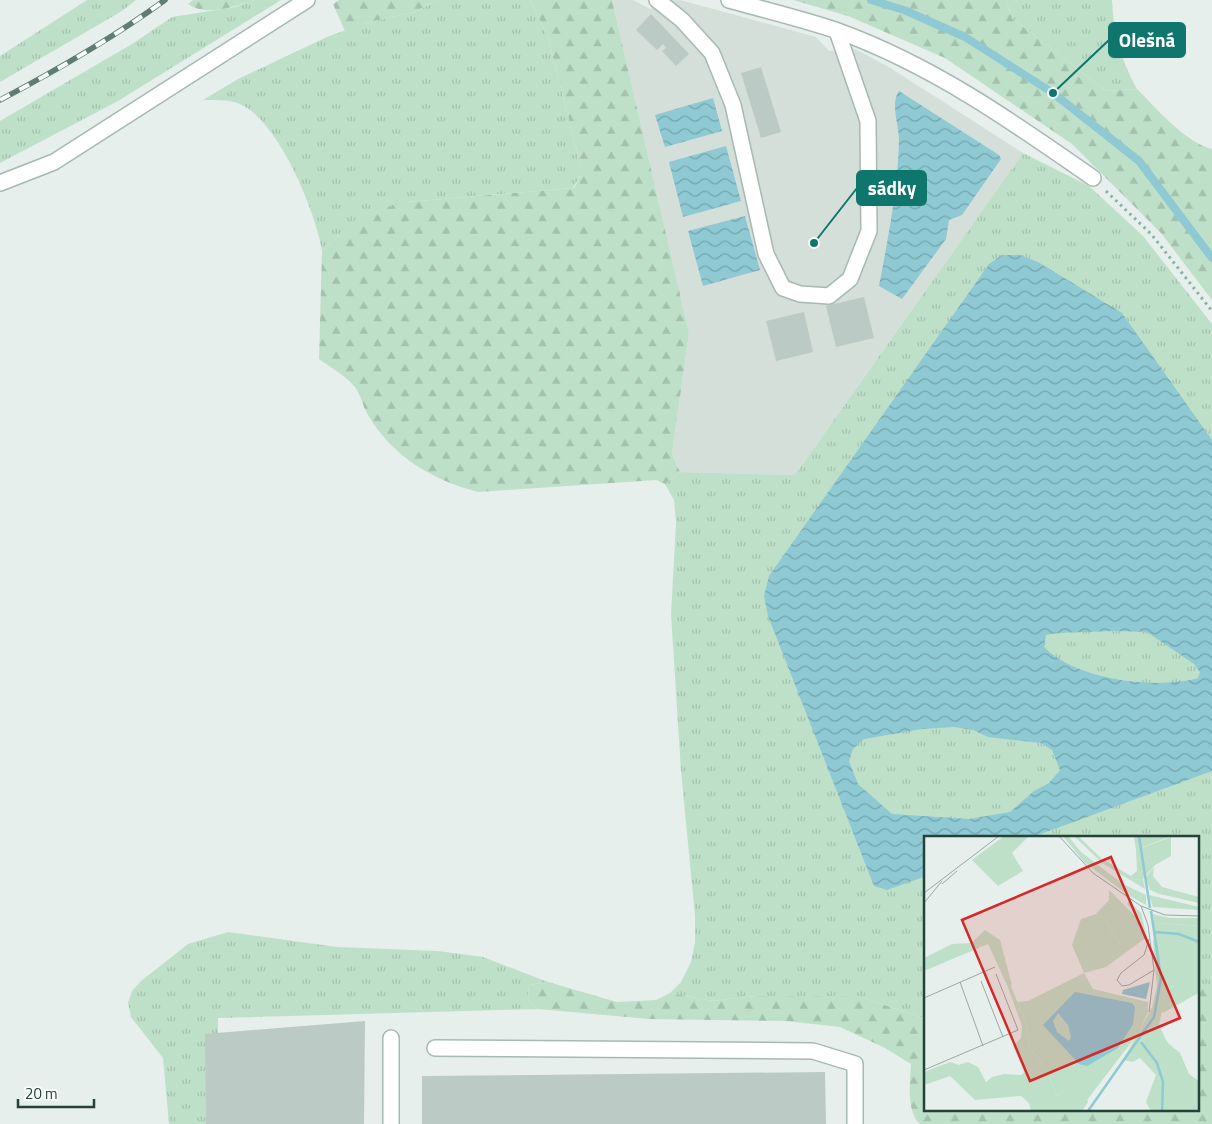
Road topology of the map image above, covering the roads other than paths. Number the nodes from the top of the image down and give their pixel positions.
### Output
1 (306, 0) edge
2 (657, 0) edge
3 (729, 0) edge
4 (838, 31) junction
5 (1093, 178) road end
6 (0, 183) edge
7 (391, 1038) dead end
8 (435, 1048) dead end
9 (390, 1124) edge
10 (855, 1124) edge

1 - 6 street
2 - 4 street
3 - 4 street
4 - 5 street
7 - 9 street
8 - 10 street

